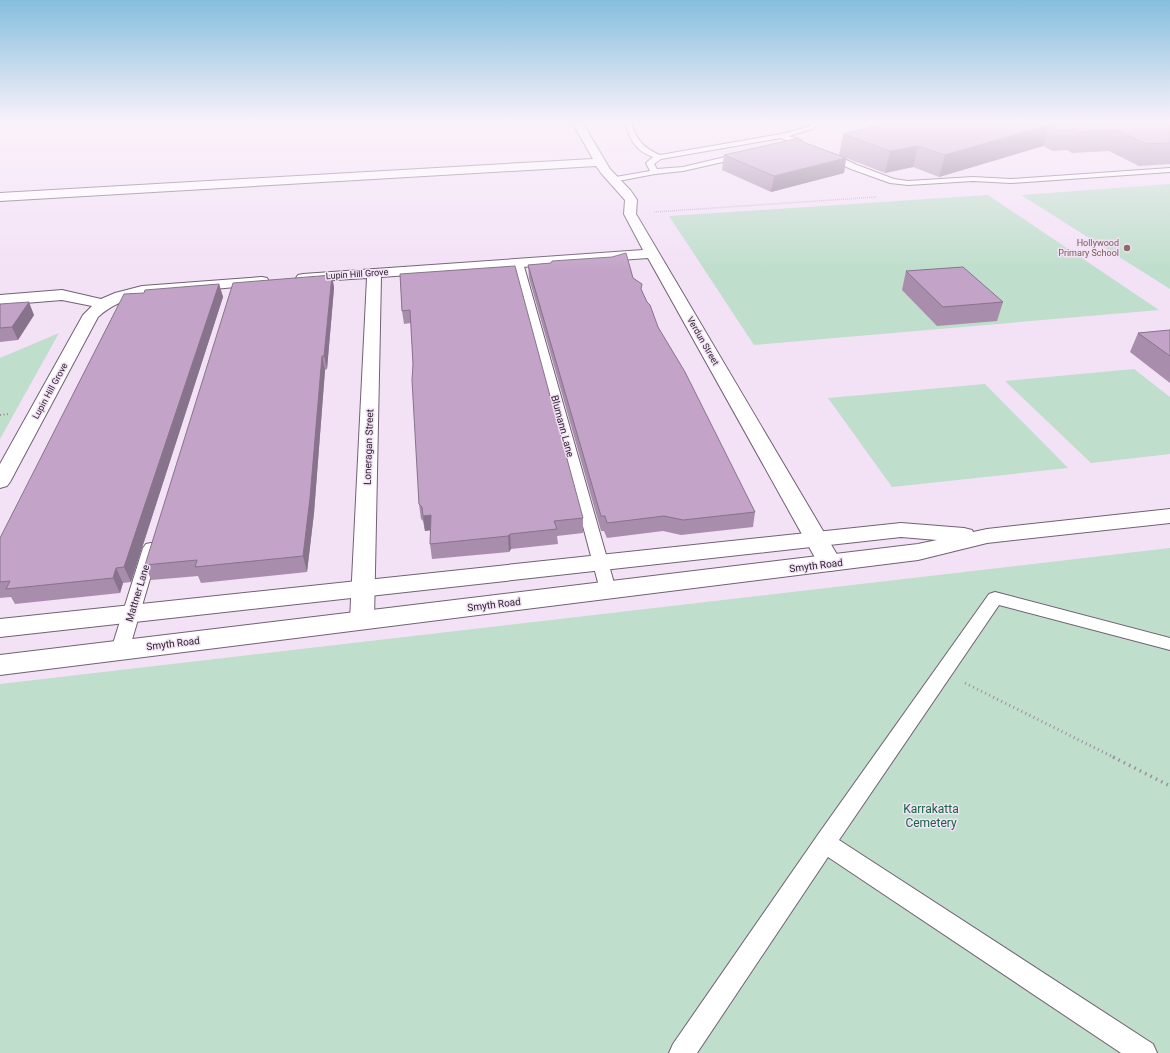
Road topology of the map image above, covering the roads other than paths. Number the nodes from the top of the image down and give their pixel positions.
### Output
1 (443, 171) edge
2 (607, 171) edge
3 (663, 171) edge
4 (865, 171) edge
5 (1154, 171) edge
6 (655, 172) joint
7 (613, 180) junction
8 (0, 197) edge
9 (652, 253) junction
10 (518, 263) junction
11 (374, 273) junction
12 (0, 300) edge
13 (103, 304) junction
14 (0, 482) edge
15 (1170, 516) edge
16 (155, 534) edge
17 (987, 536) junction
18 (817, 539) junction
19 (601, 563) junction
20 (830, 563) junction
21 (363, 589) junction
22 (608, 590) junction
23 (130, 614) junction
24 (362, 620) junction
25 (0, 628) edge
26 (1170, 644) edge
27 (120, 650) junction
28 (0, 665) edge
29 (824, 843) junction
30 (682, 1053) edge
31 (1144, 1053) edge

1 - 8 street
2 - 7 street, Verdun Street
3 - 6 lane
4 - 5 lane
6 - 7 lane
7 - 9 street, Verdun Street
9 - 10 street, Lupin Hill Grove
9 - 18 street, Verdun Street
10 - 11 street, Lupin Hill Grove
10 - 19 lane, Blumann Lane
11 - 13 street, Lupin Hill Grove
11 - 21 street, Loneragan Street
12 - 13 street
13 - 14 street, Lupin Hill Grove
15 - 17 street, Smyth Road
16 - 23 lane, Mattner Lane
17 - 18 street, Smyth Road
17 - 20 street, Smyth Road
18 - 19 street, Smyth Road
18 - 20 street, Verdun Street
19 - 21 street, Smyth Road
19 - 22 lane, Blumann Lane
20 - 22 street, Smyth Road
21 - 23 street, Smyth Road
21 - 24 street, Loneragan Street
22 - 24 street, Smyth Road
23 - 25 street, Smyth Road
23 - 27 lane, Mattner Lane
24 - 27 street, Smyth Road
26 - 29 lane
27 - 28 street, Smyth Road
29 - 30 lane
29 - 31 lane

